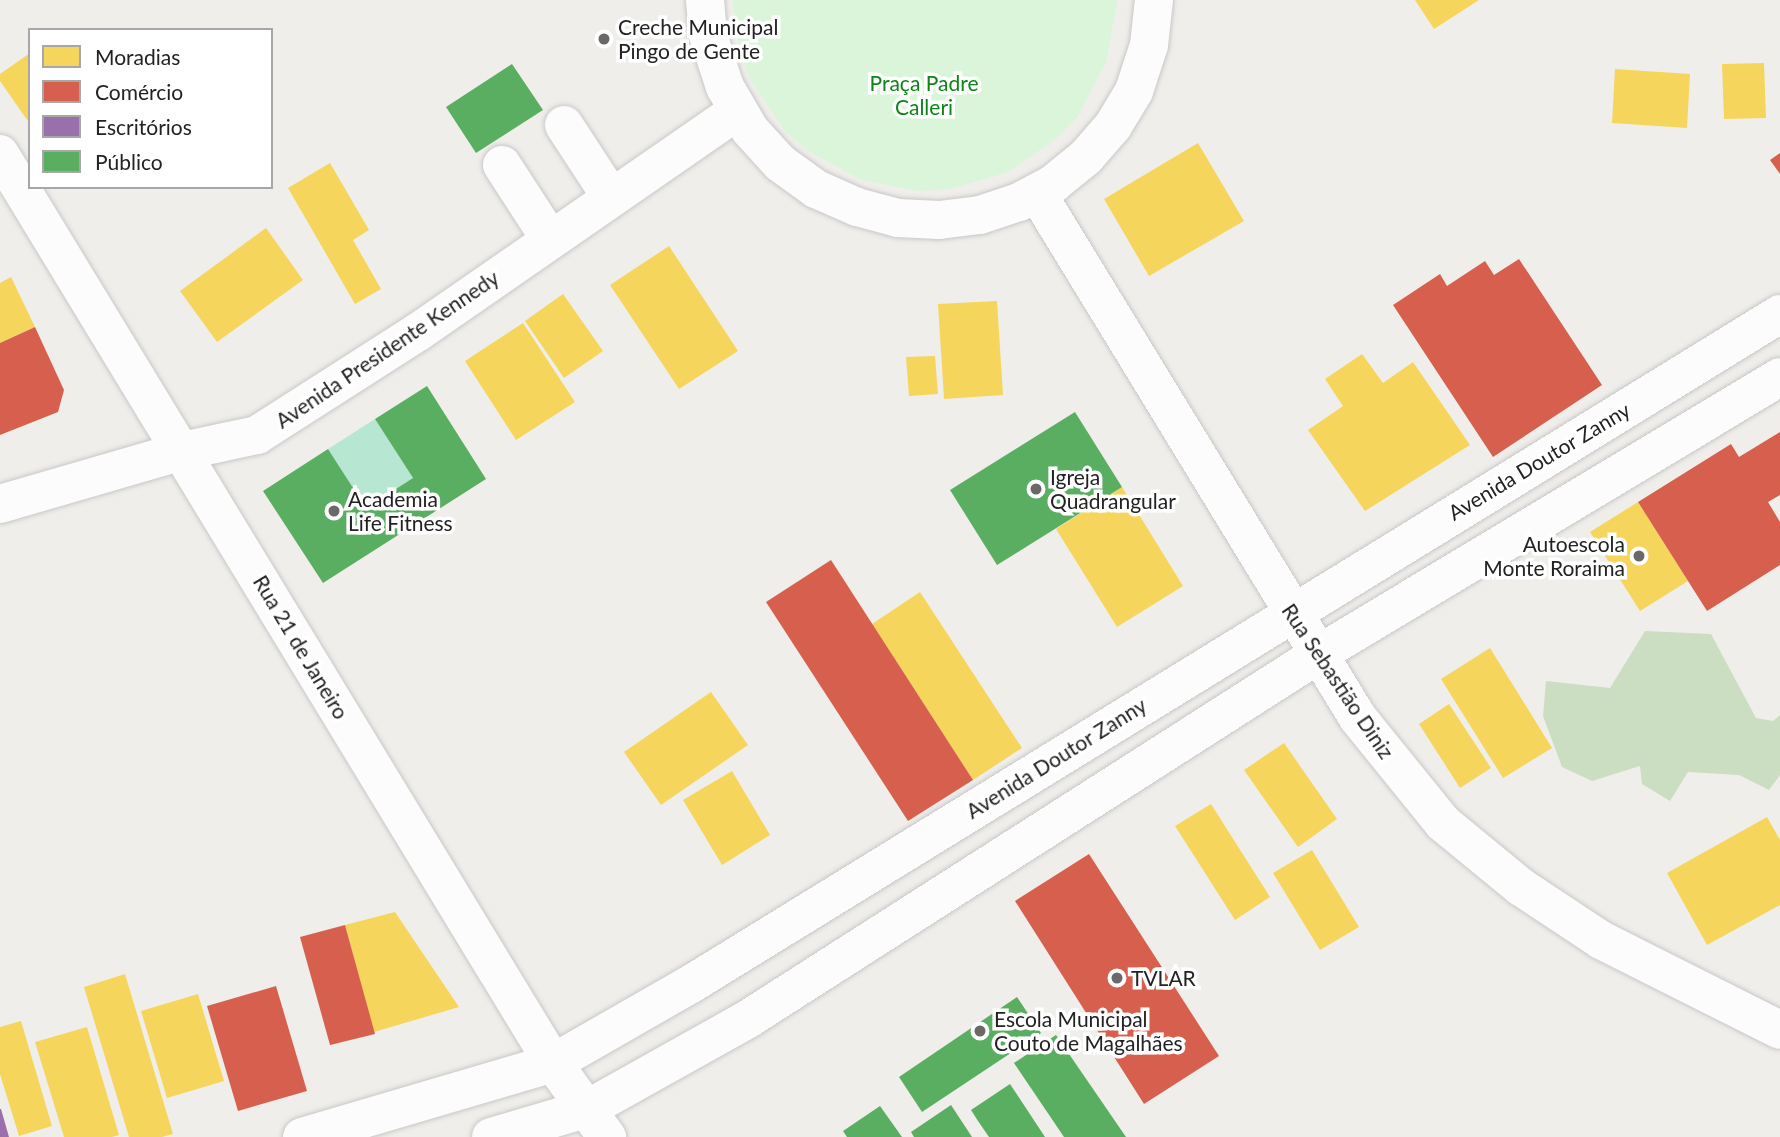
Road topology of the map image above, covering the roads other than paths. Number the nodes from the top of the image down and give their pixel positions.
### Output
1 (705, 0) edge
2 (1154, 0) edge
3 (737, 111) junction
4 (564, 125) dead end
5 (0, 155) edge
6 (502, 165) dead end
7 (1037, 193) junction
8 (611, 197) junction
9 (550, 239) junction
10 (1780, 314) edge
11 (1780, 377) edge
12 (182, 451) junction
13 (0, 504) edge
14 (1291, 612) junction
15 (1322, 652) junction
16 (1780, 1030) edge
17 (553, 1063) junction
18 (598, 1123) edge
19 (302, 1137) edge
20 (491, 1137) edge

1 - 3 street
2 - 7 street
3 - 7 street
3 - 8 street, Avenida Presidente Kennedy
4 - 8 street
5 - 12 street, Rua 21 de Janeiro
6 - 9 street
7 - 14 street, Rua Sebastião Diniz
8 - 9 street, Avenida Presidente Kennedy
9 - 12 street, Avenida Presidente Kennedy
10 - 14 street, Avenida Doutor Zanny
11 - 15 street
12 - 13 street, Avenida Presidente Kennedy
12 - 17 street, Rua 21 de Janeiro
14 - 15 street, Rua Sebastião Diniz
14 - 17 street, Avenida Doutor Zanny
15 - 16 street, Rua Sebastião Diniz
15 - 18 street
17 - 18 street, Rua 21 de Janeiro
17 - 19 street, Avenida Doutor Zanny
18 - 20 street

